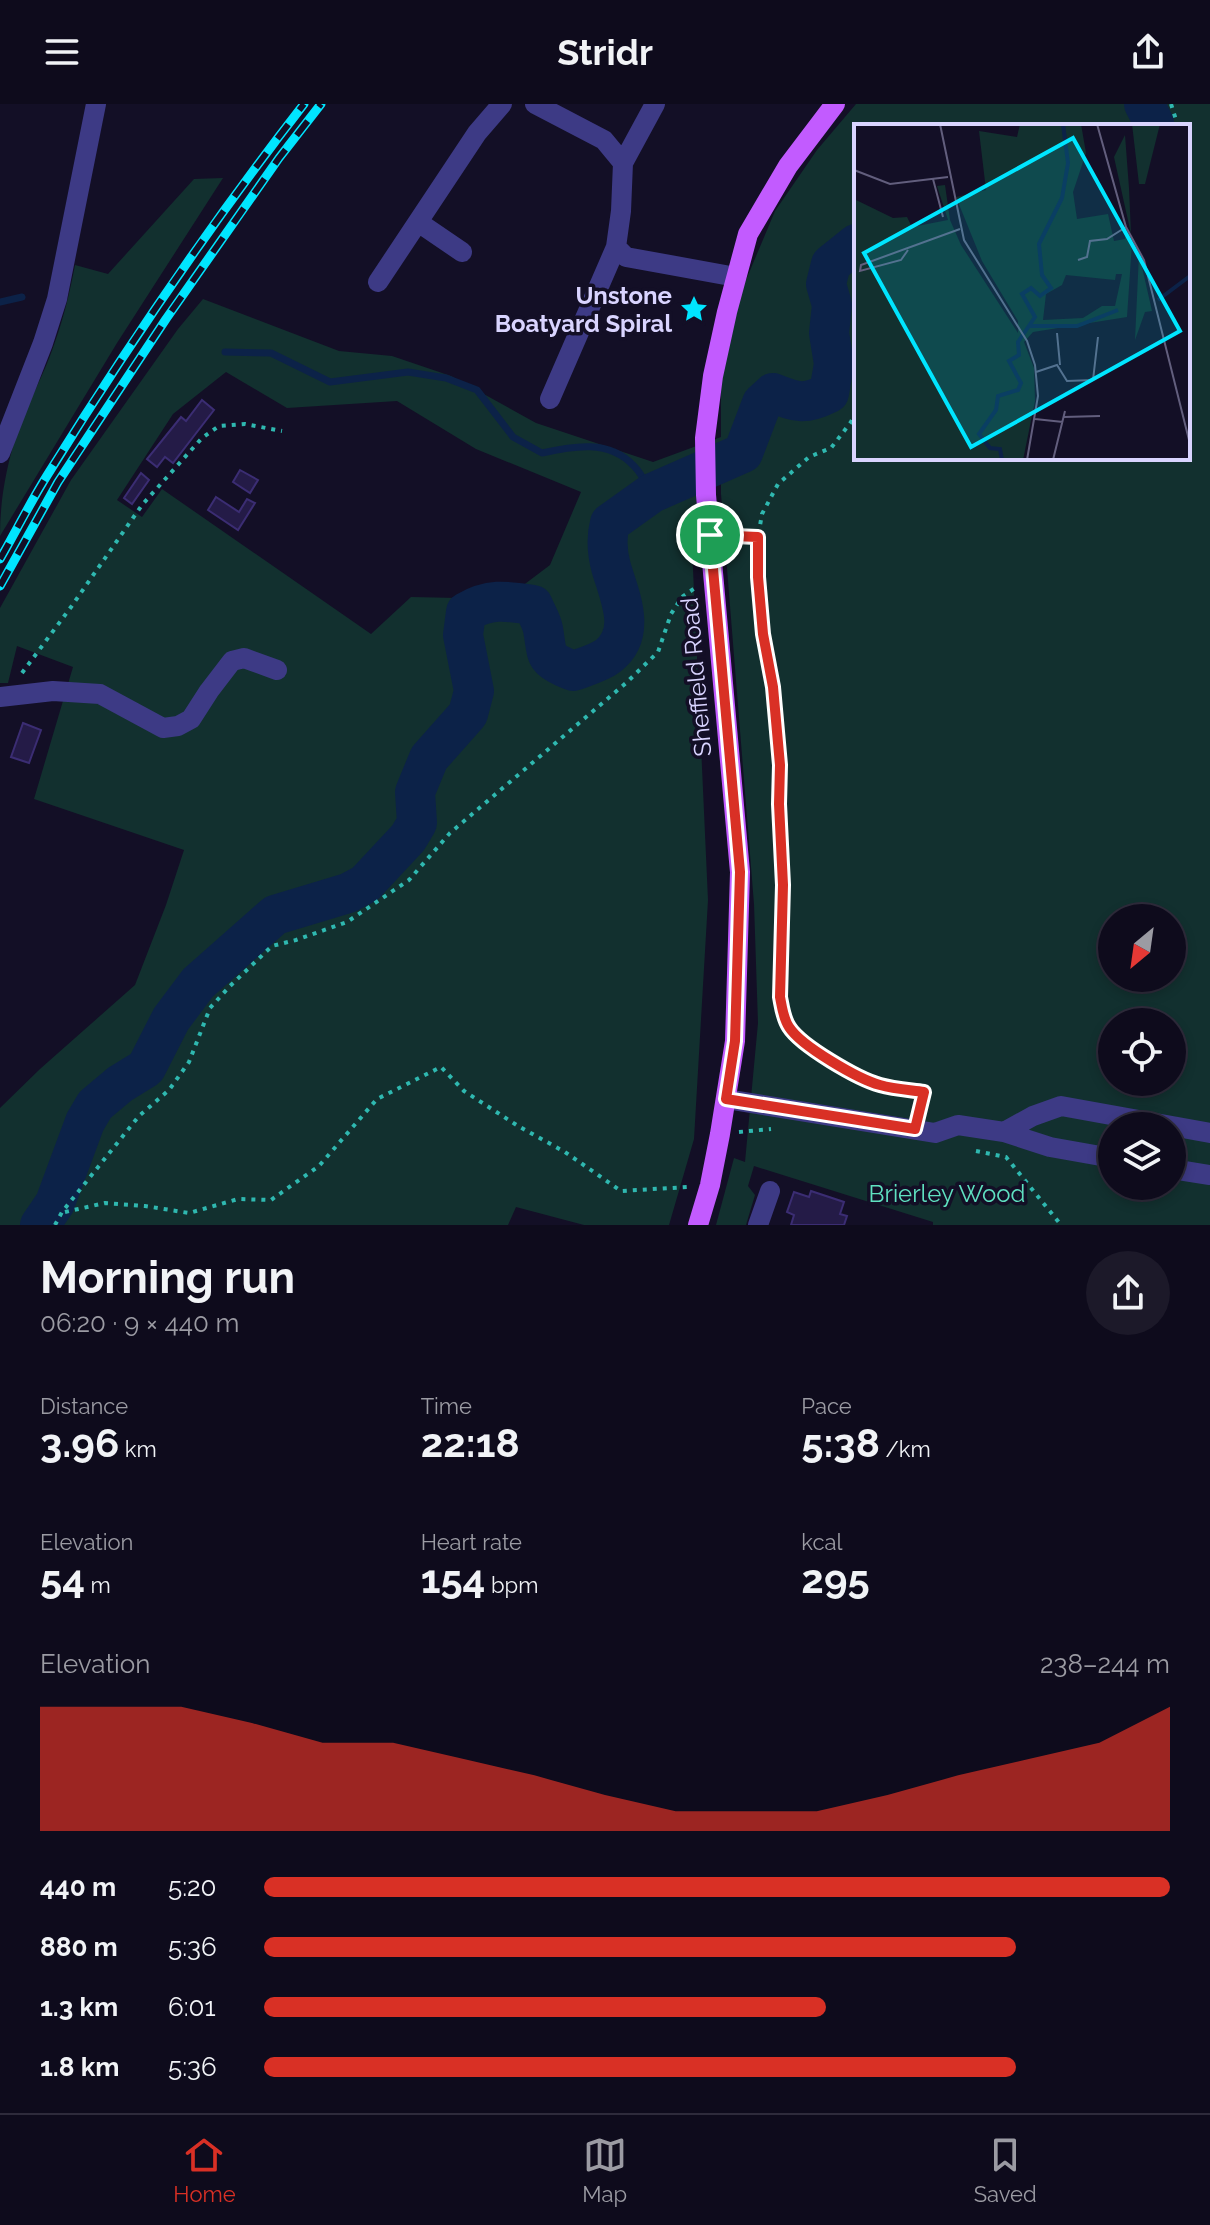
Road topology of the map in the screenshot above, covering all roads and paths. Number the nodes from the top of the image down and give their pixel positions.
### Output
1 (96, 104) edge
2 (502, 104) edge
3 (535, 104) edge
4 (655, 104) edge
5 (835, 104) edge
6 (1171, 104) edge
7 (1177, 124) edge
8 (623, 163) junction
9 (418, 222) junction
10 (616, 247) junction
11 (462, 252) dead end
12 (736, 277) junction
13 (378, 282) dead end
14 (550, 399) dead end
15 (854, 415) edge
16 (282, 431) dead end
17 (0, 453) edge
18 (710, 535) junction
19 (758, 537) junction
20 (714, 576) junction
21 (277, 670) dead end
22 (19, 677) dead end
23 (0, 697) edge
24 (726, 1099) junction
25 (915, 1129) junction
26 (1004, 1132) junction
27 (1210, 1133) edge
28 (968, 1150) dead end
29 (1098, 1156) edge
30 (1186, 1171) edge
31 (1210, 1175) edge
32 (710, 1185) junction
33 (770, 1191) dead end
34 (62, 1212) junction
35 (55, 1225) edge
36 (698, 1225) edge
37 (758, 1225) edge
38 (1061, 1225) edge

1 - 17 street
2 - 9 street
3 - 8 street
4 - 8 street
5 - 12 main road, Sheffield Road
6 - 7 path
8 - 10 street
9 - 11 street
9 - 13 street
10 - 12 street
10 - 14 street
12 - 18 main road, Sheffield Road
15 - 19 path
16 - 22 path
18 - 19 path
18 - 20 main road, Sheffield Road
19 - 25 path
20 - 24 main road, Sheffield Road
20 - 34 path
21 - 23 street
24 - 25 street
24 - 32 main road, Sheffield Road
25 - 26 street
26 - 27 street
26 - 29 street
28 - 38 path
30 - 31 street
32 - 34 path
32 - 36 main road, Sheffield Road
33 - 37 street
34 - 35 path

